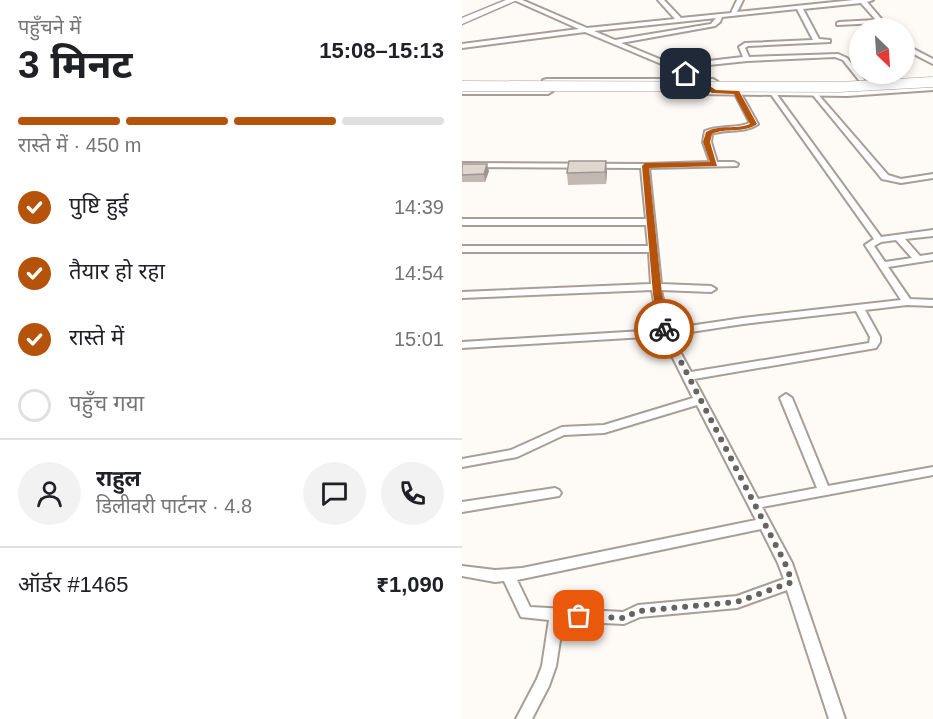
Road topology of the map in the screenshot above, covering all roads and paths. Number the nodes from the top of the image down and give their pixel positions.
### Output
1 (498, 0) edge
2 (513, 0) edge
3 (518, 0) edge
4 (661, 0) edge
5 (740, 0) edge
6 (870, 0) edge
7 (853, 1) edge
8 (863, 1) edge
9 (809, 3) edge
10 (799, 7) junction
11 (734, 13) junction
12 (462, 15) edge
13 (719, 15) junction
14 (878, 18) edge
15 (679, 19) junction
16 (462, 21) edge
17 (849, 23) edge
18 (839, 24) dead end
19 (583, 30) junction
20 (817, 41) junction
21 (828, 41) dead end
22 (613, 42) junction
23 (462, 46) edge
24 (915, 52) edge
25 (747, 59) junction
26 (933, 62) edge
27 (849, 64) edge
28 (673, 67) junction
29 (933, 80) edge
30 (915, 81) edge
31 (698, 82) junction
32 (849, 83) edge
33 (462, 84) edge
34 (566, 86) junction
35 (933, 87) edge
36 (462, 91) edge
37 (714, 92) junction
38 (736, 92) junction
39 (773, 93) junction
40 (814, 93) junction
41 (714, 164) junction
42 (734, 164) dead end
43 (462, 165) edge
44 (645, 166) junction
45 (933, 176) edge
46 (462, 222) edge
47 (651, 222) junction
48 (933, 233) edge
49 (899, 237) junction
50 (879, 240) junction
51 (462, 249) edge
52 (653, 249) junction
53 (933, 257) edge
54 (918, 259) junction
55 (881, 265) junction
56 (657, 287) junction
57 (711, 289) dead end
58 (462, 295) edge
59 (907, 302) junction
60 (933, 303) edge
61 (859, 308) junction
62 (665, 333) junction
63 (462, 345) edge
64 (688, 376) junction
65 (786, 398) dead end
66 (700, 400) junction
67 (462, 463) edge
68 (933, 471) edge
69 (824, 491) junction
70 (555, 493) dead end
71 (754, 504) junction
72 (462, 507) edge
73 (764, 523) junction
74 (462, 571) edge
75 (508, 576) junction
76 (792, 582) junction
77 (557, 615) junction
78 (524, 719) edge
79 (837, 719) edge

1 - 12 main road
2 - 16 main road
3 - 19 street
4 - 15 street
5 - 11 street
6 - 8 street
7 - 8 street
7 - 9 street
8 - 14 street
9 - 10 street
10 - 11 street
10 - 20 street
11 - 13 street
13 - 15 street
13 - 22 street
15 - 19 street
17 - 18 street
19 - 22 street
19 - 23 street
20 - 21 street
20 - 25 street
22 - 28 street
24 - 26 street
25 - 27 street
25 - 28 street
28 - 31 street
29 - 30 main road
29 - 33 main road, bridge
31 - 32 main road
31 - 34 main road
31 - 37 street
33 - 34 main road
34 - 36 main road
34 - 37 main road
35 - 40 main road
37 - 38 main road
38 - 39 main road
38 - 41 street
39 - 40 main road
39 - 50 street
40 - 45 street
41 - 42 street
41 - 44 street
43 - 44 street
44 - 47 street
46 - 47 street
47 - 52 street
48 - 49 street
49 - 50 street
49 - 54 street
50 - 55 street
51 - 52 street
52 - 56 street
53 - 54 street
54 - 55 street
55 - 59 street
56 - 57 street
56 - 58 street
56 - 62 street
59 - 60 street
59 - 61 street
61 - 62 street
61 - 64 street
62 - 63 street
62 - 64 street
64 - 66 street
65 - 69 street
66 - 67 street
66 - 71 street
68 - 69 street
69 - 71 street
70 - 72 street
71 - 73 street
73 - 75 street
73 - 76 street
74 - 75 street
75 - 77 street
76 - 77 street
76 - 79 street
77 - 78 street

